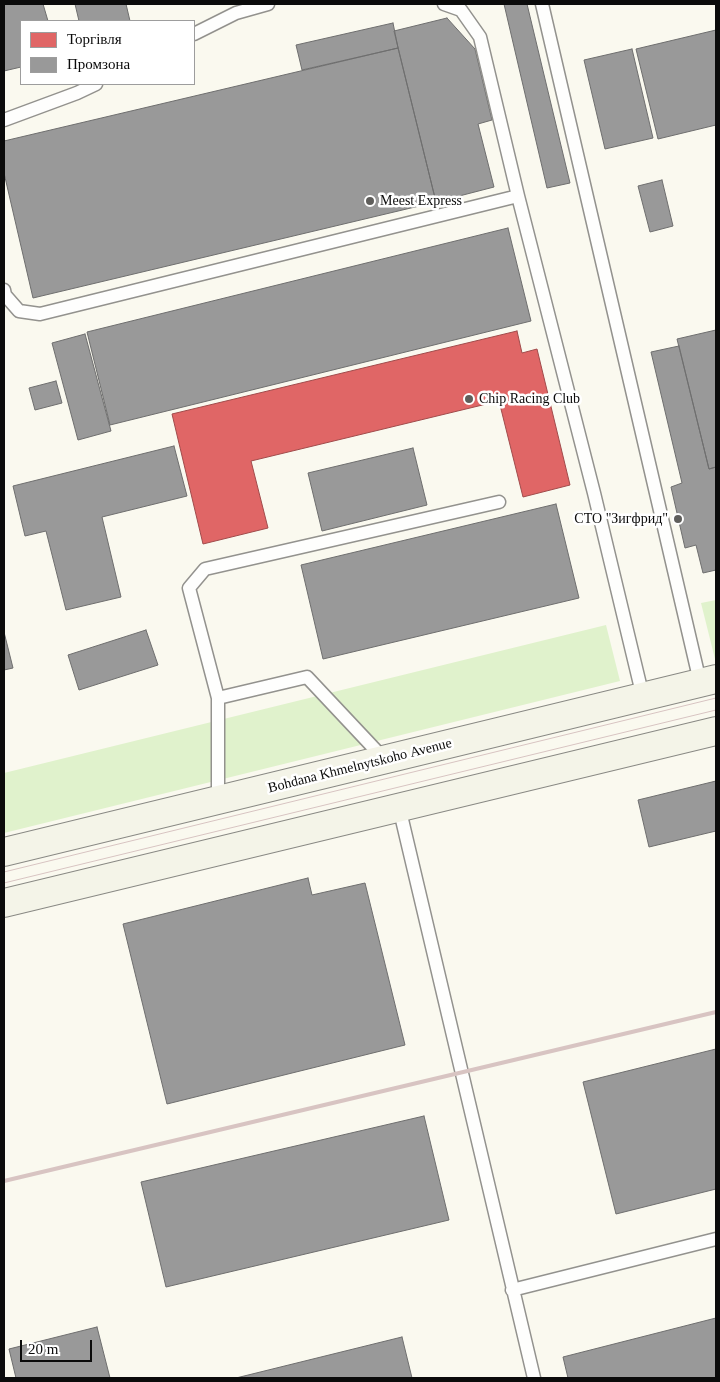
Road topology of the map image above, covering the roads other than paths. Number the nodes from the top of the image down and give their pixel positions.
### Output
1 (268, 4) edge
2 (444, 4) edge
3 (542, 4) edge
4 (195, 34) edge
5 (94, 85) edge
6 (4, 120) edge
7 (518, 196) junction
8 (4, 290) edge
9 (499, 502) dead end
10 (708, 680) edge
11 (643, 697) junction
12 (218, 698) junction
13 (716, 731) edge
14 (385, 760) junction
15 (218, 800) junction
16 (399, 807) junction
17 (4, 852) edge
18 (4, 903) edge
19 (716, 1238) edge
20 (512, 1290) junction
21 (534, 1378) edge

1 - 4 lane
2 - 7 lane
3 - 10 lane
5 - 6 lane
7 - 8 lane
7 - 11 lane
9 - 12 lane
10 - 11 main road, Bohdana Khmelnytskoho Avenue
11 - 14 main road, Bohdana Khmelnytskoho Avenue
12 - 14 lane
12 - 15 lane
13 - 16 main road
14 - 15 main road, Bohdana Khmelnytskoho Avenue
15 - 17 main road, Bohdana Khmelnytskoho Avenue
16 - 18 main road
16 - 20 lane
19 - 20 lane
20 - 21 lane

